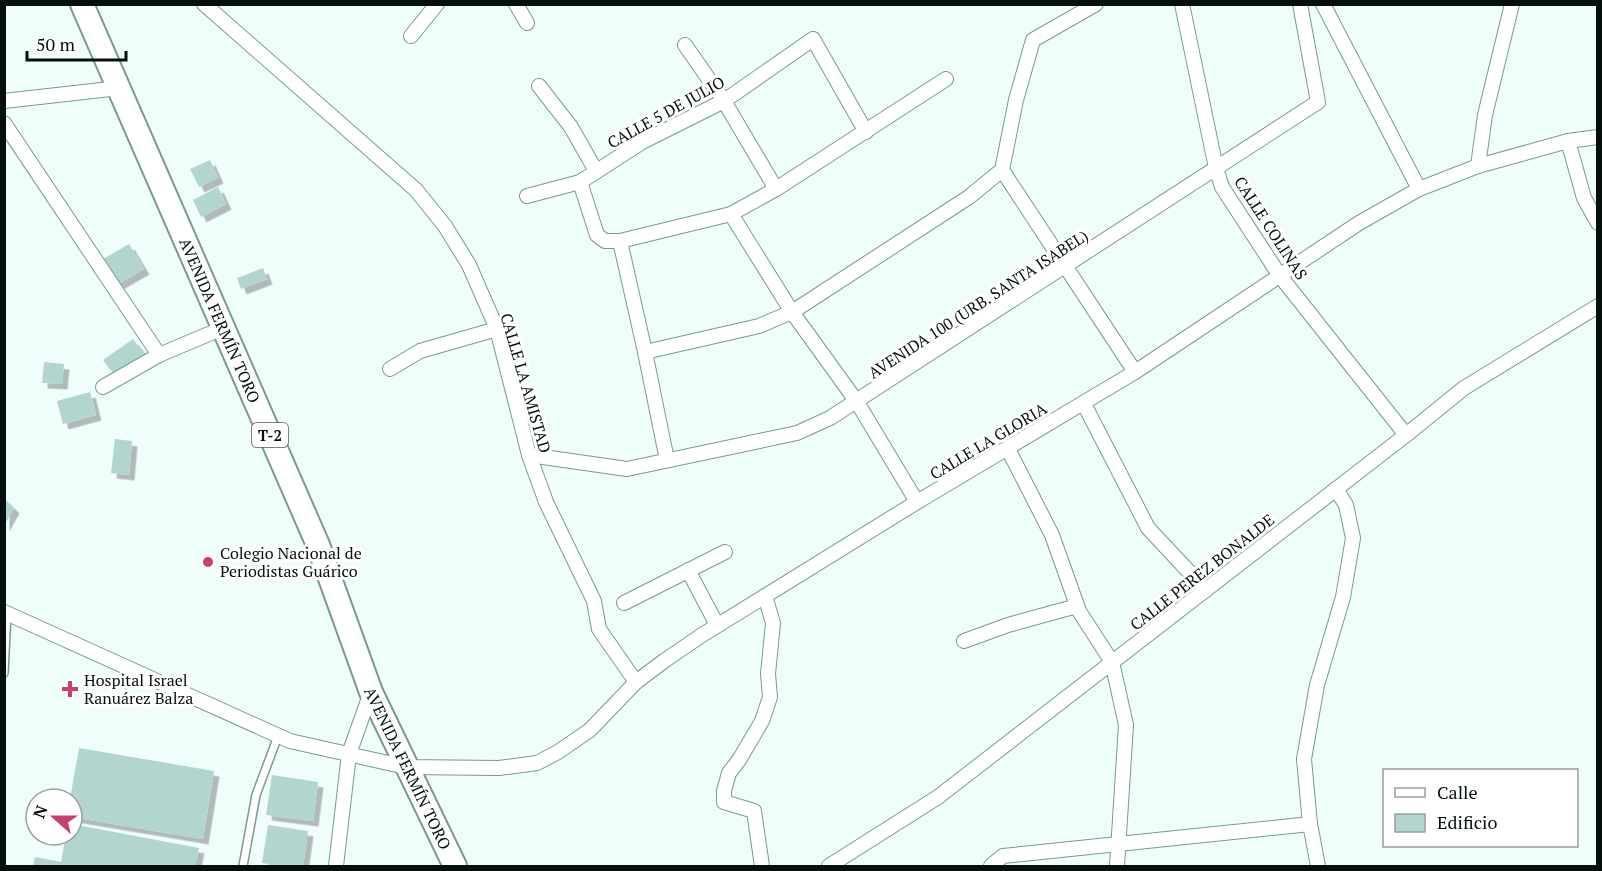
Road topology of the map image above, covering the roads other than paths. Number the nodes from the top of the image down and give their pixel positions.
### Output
1 (82, 4) edge
2 (204, 4) edge
3 (437, 4) edge
4 (516, 4) edge
5 (1096, 4) edge
6 (1182, 4) edge
7 (1300, 4) edge
8 (1323, 4) edge
9 (1512, 4) edge
10 (527, 23) dead end
11 (411, 36) dead end
12 (685, 45) dead end
13 (946, 79) dead end
14 (539, 86) dead end
15 (119, 88) junction
16 (4, 101) edge
17 (724, 101) junction
18 (4, 123) edge
19 (866, 132) junction
20 (1598, 137) edge
21 (1568, 141) junction
22 (1478, 166) junction
23 (1216, 168) junction
24 (1002, 170) junction
25 (596, 171) junction
26 (580, 182) junction
27 (776, 189) junction
28 (1419, 189) junction
29 (527, 196) dead end
30 (730, 214) junction
31 (1598, 223) edge
32 (620, 241) junction
33 (1065, 267) junction
34 (1280, 276) junction
35 (1598, 306) edge
36 (792, 312) junction
37 (223, 328) junction
38 (497, 329) junction
39 (645, 352) junction
40 (159, 355) junction
41 (390, 369) dead end
42 (1135, 372) junction
43 (104, 387) dead end
44 (857, 402) junction
45 (1084, 404) junction
46 (1406, 435) junction
47 (1008, 449) junction
48 (529, 455) junction
49 (667, 460) junction
50 (1336, 489) junction
51 (917, 502) junction
52 (725, 552) dead end
53 (688, 570) junction
54 (1206, 590) junction
55 (765, 596) junction
56 (624, 603) dead end
57 (1077, 606) junction
58 (6, 612) edge
59 (717, 625) junction
60 (964, 641) dead end
61 (1112, 662) junction
62 (4, 673) edge
63 (636, 682) junction
64 (371, 692) junction
65 (278, 736) junction
66 (349, 754) junction
67 (406, 767) junction
68 (1310, 824) junction
69 (1119, 844) junction
70 (243, 867) edge
71 (336, 867) edge
72 (455, 867) edge
73 (762, 867) edge
74 (829, 867) edge
75 (991, 867) edge
76 (1117, 867) edge
77 (1318, 867) edge

1 - 15 highway, AVENIDA FERMÍN TORO / T-2
2 - 38 street, CALLE LA AMISTAD
3 - 11 street
4 - 10 street
5 - 24 street
6 - 23 street, CALLE COLINAS
7 - 23 street, AVENIDA 100 (URB. SANTA ISABEL)
8 - 28 street
9 - 22 street
12 - 17 street
13 - 19 street
14 - 25 street
15 - 16 street
15 - 37 highway, AVENIDA FERMÍN TORO / T-2
17 - 19 street, CALLE 5 DE JULIO
17 - 25 street, CALLE 5 DE JULIO
17 - 27 street
18 - 40 street
19 - 27 street
20 - 21 street, CALLE LA GLORIA
21 - 22 street, CALLE LA GLORIA
21 - 31 street
22 - 28 street, CALLE LA GLORIA
23 - 33 street, AVENIDA 100 (URB. SANTA ISABEL)
23 - 34 street, CALLE COLINAS
24 - 33 street
24 - 36 street
25 - 26 street, CALLE 5 DE JULIO
26 - 29 street, CALLE 5 DE JULIO
26 - 32 street
27 - 30 street
28 - 34 street, CALLE LA GLORIA
30 - 32 street
30 - 36 street
32 - 39 street
33 - 42 street
33 - 44 street, AVENIDA 100 (URB. SANTA ISABEL)
34 - 42 street, CALLE LA GLORIA
34 - 46 street, CALLE COLINAS
35 - 46 street, CALLE PEREZ BONALDE
36 - 39 street
36 - 44 street
37 - 40 street
37 - 64 highway, AVENIDA FERMÍN TORO / T-2
38 - 41 street
38 - 48 street, CALLE LA AMISTAD
39 - 49 street
40 - 43 street
42 - 45 street, CALLE LA GLORIA
44 - 49 street, AVENIDA 100 (URB. SANTA ISABEL)
44 - 51 street
45 - 47 street, CALLE LA GLORIA
45 - 54 street
46 - 50 street, CALLE PEREZ BONALDE
47 - 51 street, CALLE LA GLORIA
47 - 57 street
48 - 49 street, AVENIDA 100 (URB. SANTA ISABEL)
48 - 63 street, CALLE LA AMISTAD
50 - 54 street, CALLE PEREZ BONALDE
50 - 68 street
51 - 55 street, CALLE LA GLORIA
52 - 53 street
53 - 56 street
53 - 59 street
54 - 61 street, CALLE PEREZ BONALDE
55 - 59 street, CALLE LA GLORIA
55 - 73 street
57 - 60 street
57 - 61 street
58 - 62 lane
58 - 65 street, CALLE LA GLORIA
59 - 63 street, CALLE LA GLORIA
61 - 69 street
61 - 74 street, CALLE PEREZ BONALDE
63 - 67 street, CALLE LA GLORIA
64 - 66 street
64 - 67 highway, AVENIDA FERMÍN TORO / T-2
65 - 66 street, CALLE LA GLORIA
65 - 70 lane
66 - 67 street, CALLE LA GLORIA
66 - 71 street
67 - 72 highway, AVENIDA FERMÍN TORO / T-2
68 - 69 street
68 - 77 street
69 - 75 street
69 - 76 street

